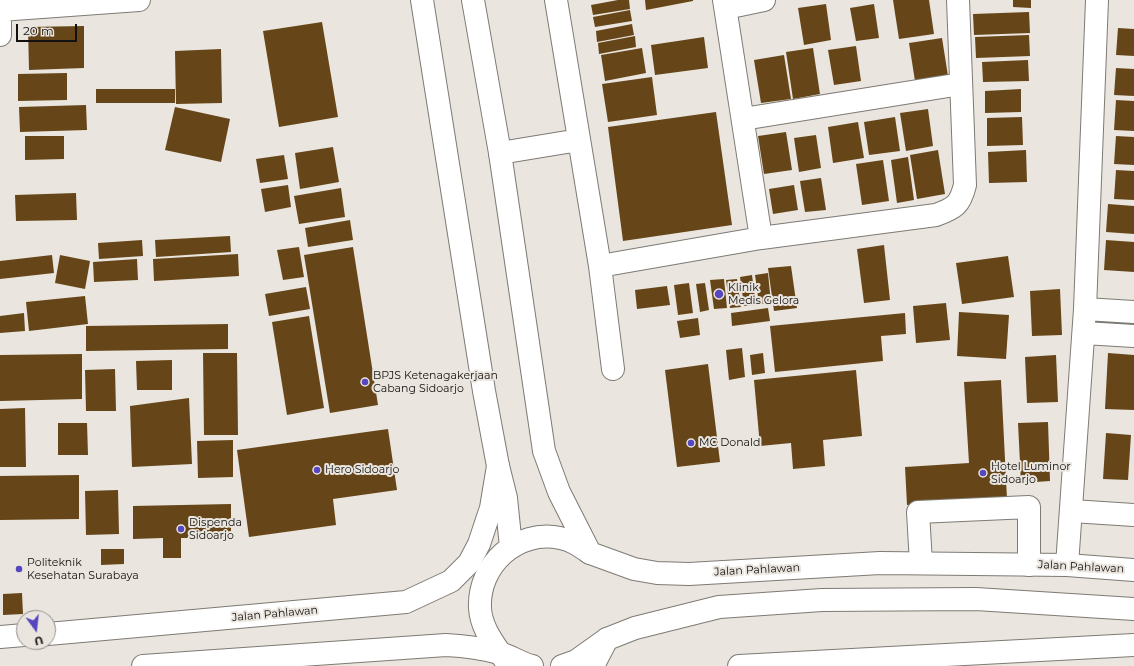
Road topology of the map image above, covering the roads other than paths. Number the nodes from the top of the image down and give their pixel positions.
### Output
1 (0, 0) edge
2 (139, 0) edge
3 (422, 0) edge
4 (473, 0) edge
5 (556, 0) edge
6 (764, 0) edge
7 (958, 0) edge
8 (1097, 0) edge
9 (725, 4) edge
10 (0, 10) edge
11 (0, 35) edge
12 (961, 84) junction
13 (743, 119) junction
14 (579, 140) junction
15 (500, 153) junction
16 (760, 233) junction
17 (599, 261) junction
18 (1085, 310) junction
19 (1134, 312) edge
20 (1084, 333) junction
21 (1134, 336) edge
22 (613, 369) dead end
23 (498, 466) junction
24 (1072, 511) junction
25 (1134, 515) edge
26 (511, 547) junction
27 (590, 553) junction
28 (921, 563) junction
29 (1029, 565) junction
30 (1067, 565) junction
31 (1134, 570) edge
32 (1134, 608) edge
33 (56, 633) edge
34 (16, 636) edge
35 (0, 637) edge
36 (607, 639) junction
37 (1134, 645) edge
38 (505, 660) edge
39 (143, 666) edge
40 (532, 666) edge
41 (562, 666) edge
42 (593, 666) edge
43 (739, 666) edge

1 - 10 main road
2 - 10 main road
3 - 23 main road
4 - 15 main road
5 - 14 main road
6 - 9 main road
7 - 12 main road
8 - 18 main road
9 - 13 main road
10 - 11 main road
12 - 13 main road
12 - 16 main road
13 - 16 main road
14 - 15 main road
14 - 17 main road
15 - 27 main road
16 - 17 main road
17 - 22 main road
18 - 19 main road
18 - 20 main road
20 - 21 main road
20 - 24 main road
23 - 26 main road
23 - 33 main road, Jalan Pahlawan
24 - 25 main road
24 - 30 main road
26 - 27 main road, Jalan Pahlawan
26 - 38 main road, Jalan Pahlawan
27 - 28 main road, Jalan Pahlawan
28 - 29 main road, Jalan Pahlawan
28 - 29 main road
29 - 30 main road, Jalan Pahlawan
30 - 31 main road, Jalan Pahlawan
32 - 36 main road
34 - 35 main road
36 - 41 main road
36 - 42 main road
37 - 43 main road
38 - 39 main road
38 - 40 main road

